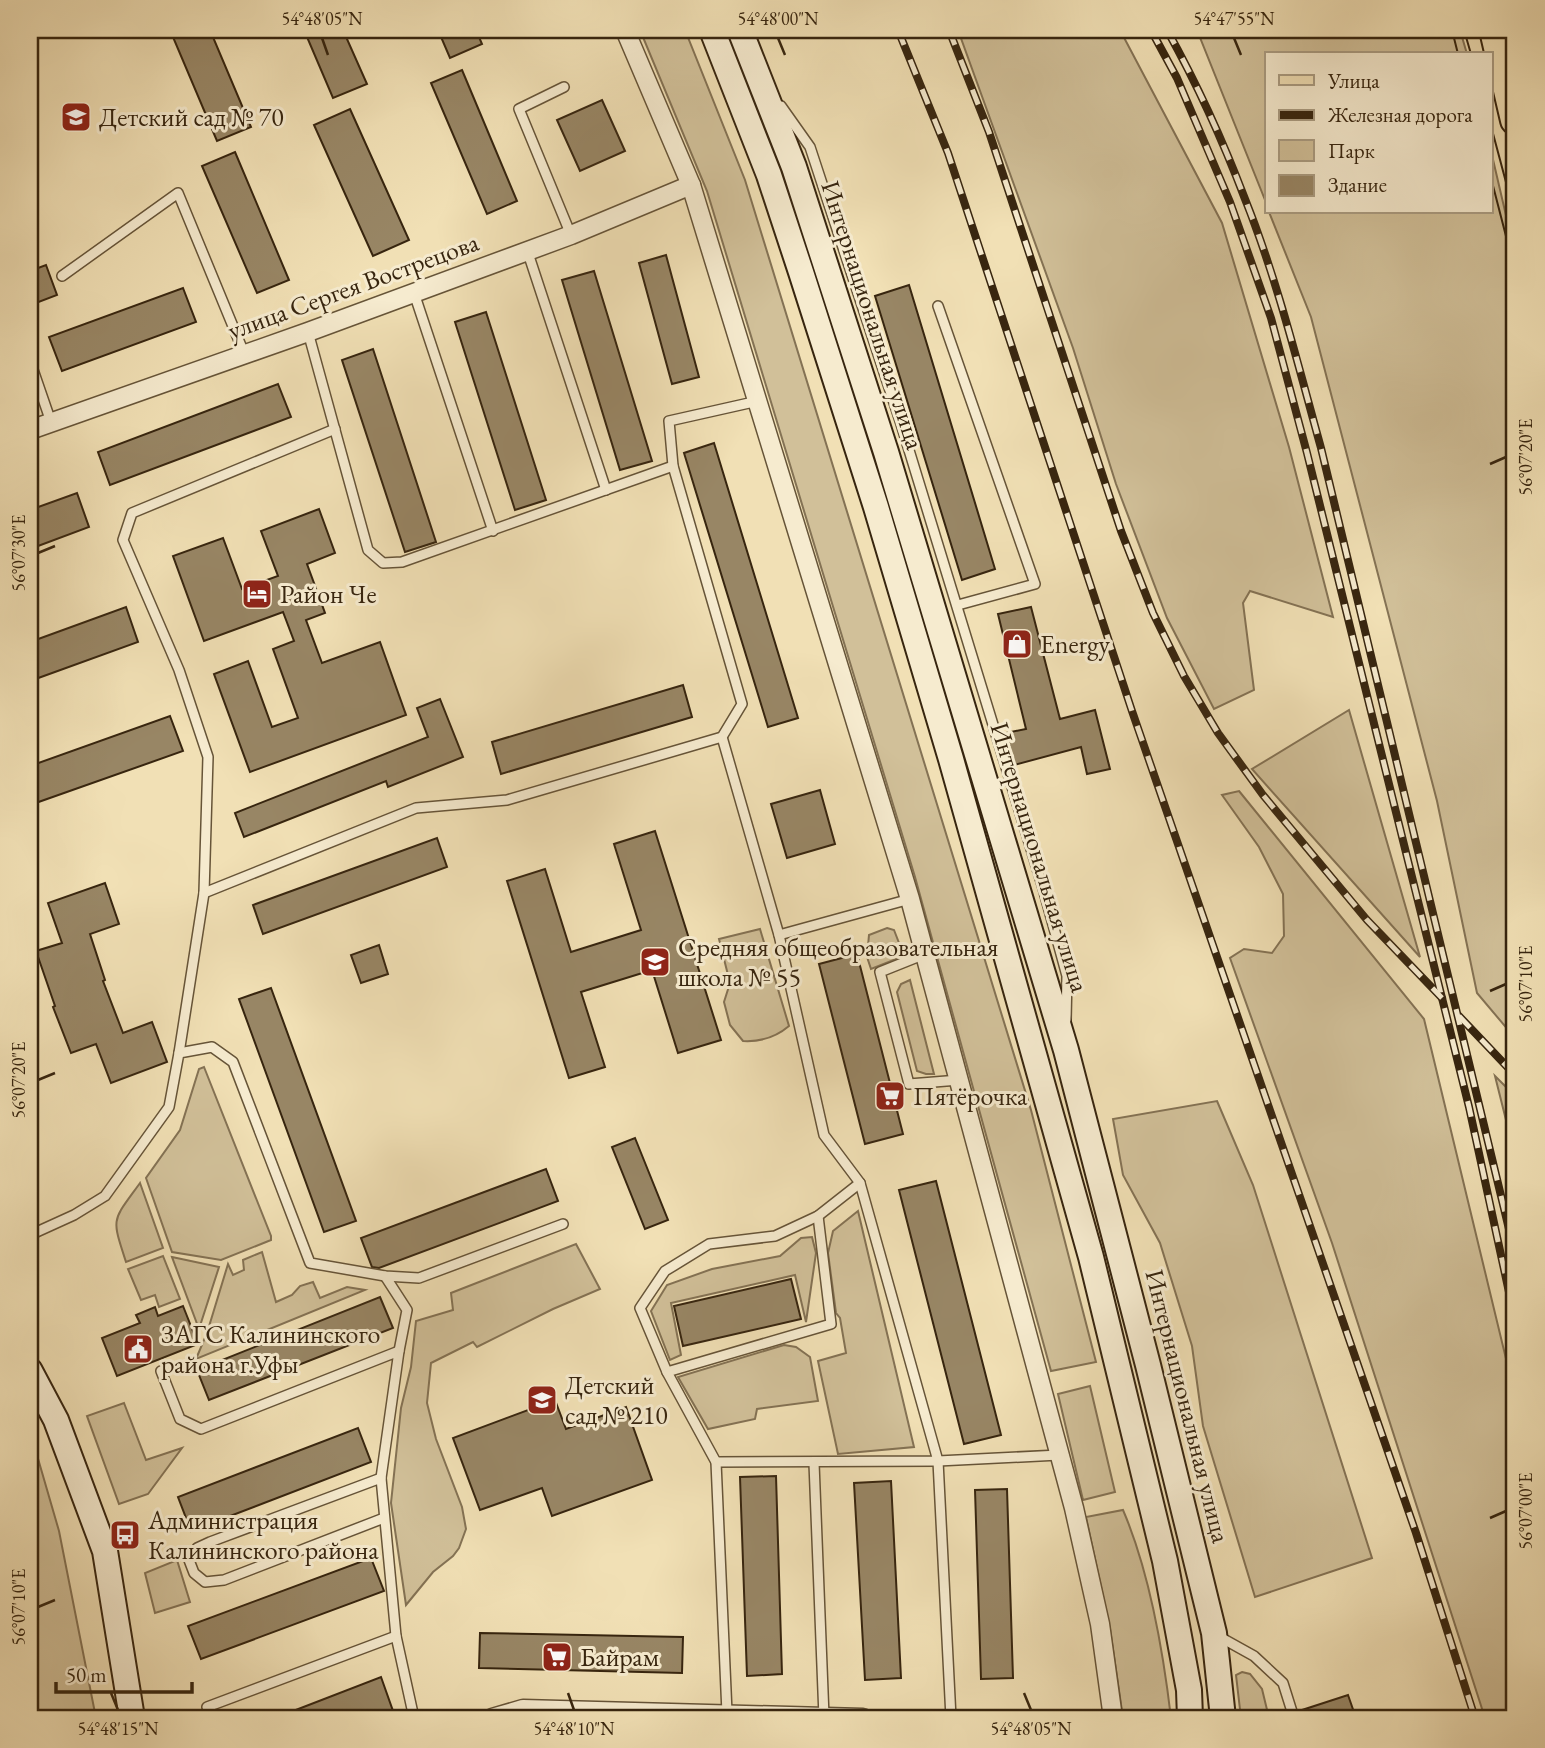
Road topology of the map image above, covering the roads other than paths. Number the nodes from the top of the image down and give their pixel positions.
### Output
1 (625, 30) edge
2 (712, 30) edge
3 (740, 30) edge
4 (1494, 30) edge
5 (758, 76) junction
6 (564, 87) dead end
7 (1515, 120) edge
8 (794, 167) junction
9 (769, 175) junction
10 (691, 185) junction
11 (571, 235) junction
12 (527, 250) junction
13 (62, 276) dead end
14 (414, 293) junction
15 (938, 306) dead end
16 (307, 332) junction
17 (244, 353) junction
18 (30, 361) edge
19 (758, 401) junction
20 (51, 422) junction
21 (335, 429) junction
22 (30, 430) edge
23 (673, 466) junction
24 (606, 490) junction
25 (493, 531) junction
26 (958, 605) junction
27 (722, 737) junction
28 (204, 893) junction
29 (910, 899) junction
30 (779, 935) junction
31 (925, 954) junction
32 (1065, 1046) junction
33 (179, 1053) junction
34 (959, 1080) junction
35 (860, 1183) junction
36 (818, 1216) junction
37 (563, 1224) dead end
38 (30, 1234) edge
39 (385, 1276) junction
40 (399, 1351) junction
41 (30, 1371) edge
42 (161, 1371) dead end
43 (667, 1372) junction
44 (1059, 1455) junction
45 (938, 1461) junction
46 (716, 1462) junction
47 (814, 1463) junction
48 (381, 1478) junction
49 (384, 1518) junction
50 (1214, 1633) junction
51 (396, 1636) junction
52 (207, 1707) dead end
53 (727, 1713) junction
54 (824, 1717) edge
55 (132, 1718) edge
56 (414, 1718) edge
57 (492, 1718) edge
58 (863, 1718) edge
59 (951, 1718) edge
60 (1113, 1718) edge
61 (1191, 1718) edge
62 (1223, 1718) edge
63 (1294, 1718) edge

1 - 10 street
2 - 9 main road
3 - 5 main road, Интернациональная улица
4 - 7 main road
5 - 8 main road, Интернациональная улица
5 - 26 lane
6 - 11 lane
8 - 9 lane
8 - 32 main road, Интернациональная улица
9 - 61 main road
10 - 11 street, улица Сергея Вострецова
10 - 19 street
11 - 12 street, улица Сергея Вострецова
12 - 14 street, улица Сергея Вострецова
12 - 24 lane
13 - 17 lane
14 - 16 street, улица Сергея Вострецова
14 - 25 lane
15 - 26 lane
16 - 17 street, улица Сергея Вострецова
16 - 21 lane
17 - 20 street, улица Сергея Вострецова
18 - 20 lane
19 - 23 lane
19 - 29 street
20 - 22 street, улица Сергея Вострецова
21 - 25 lane
21 - 28 lane
23 - 24 lane
23 - 27 lane
24 - 25 lane
26 - 32 lane
27 - 28 lane
27 - 30 lane
28 - 33 lane
29 - 30 lane
29 - 31 street
30 - 35 lane
31 - 34 street
31 - 34 lane
32 - 50 main road, Интернациональная улица
33 - 38 lane
33 - 39 lane
34 - 44 street
35 - 36 lane
35 - 45 lane
36 - 43 lane
36 - 43 lane
37 - 39 lane
39 - 40 lane
40 - 42 lane
40 - 48 lane
41 - 55 main road
43 - 46 lane
44 - 45 lane
44 - 60 street
45 - 47 lane
45 - 59 lane
46 - 47 lane
46 - 53 lane
47 - 54 lane
48 - 49 lane
48 - 49 lane
49 - 51 lane
50 - 62 main road, Интернациональная улица
50 - 63 lane
51 - 52 lane
51 - 56 lane
53 - 54 street
53 - 57 street
54 - 58 street

